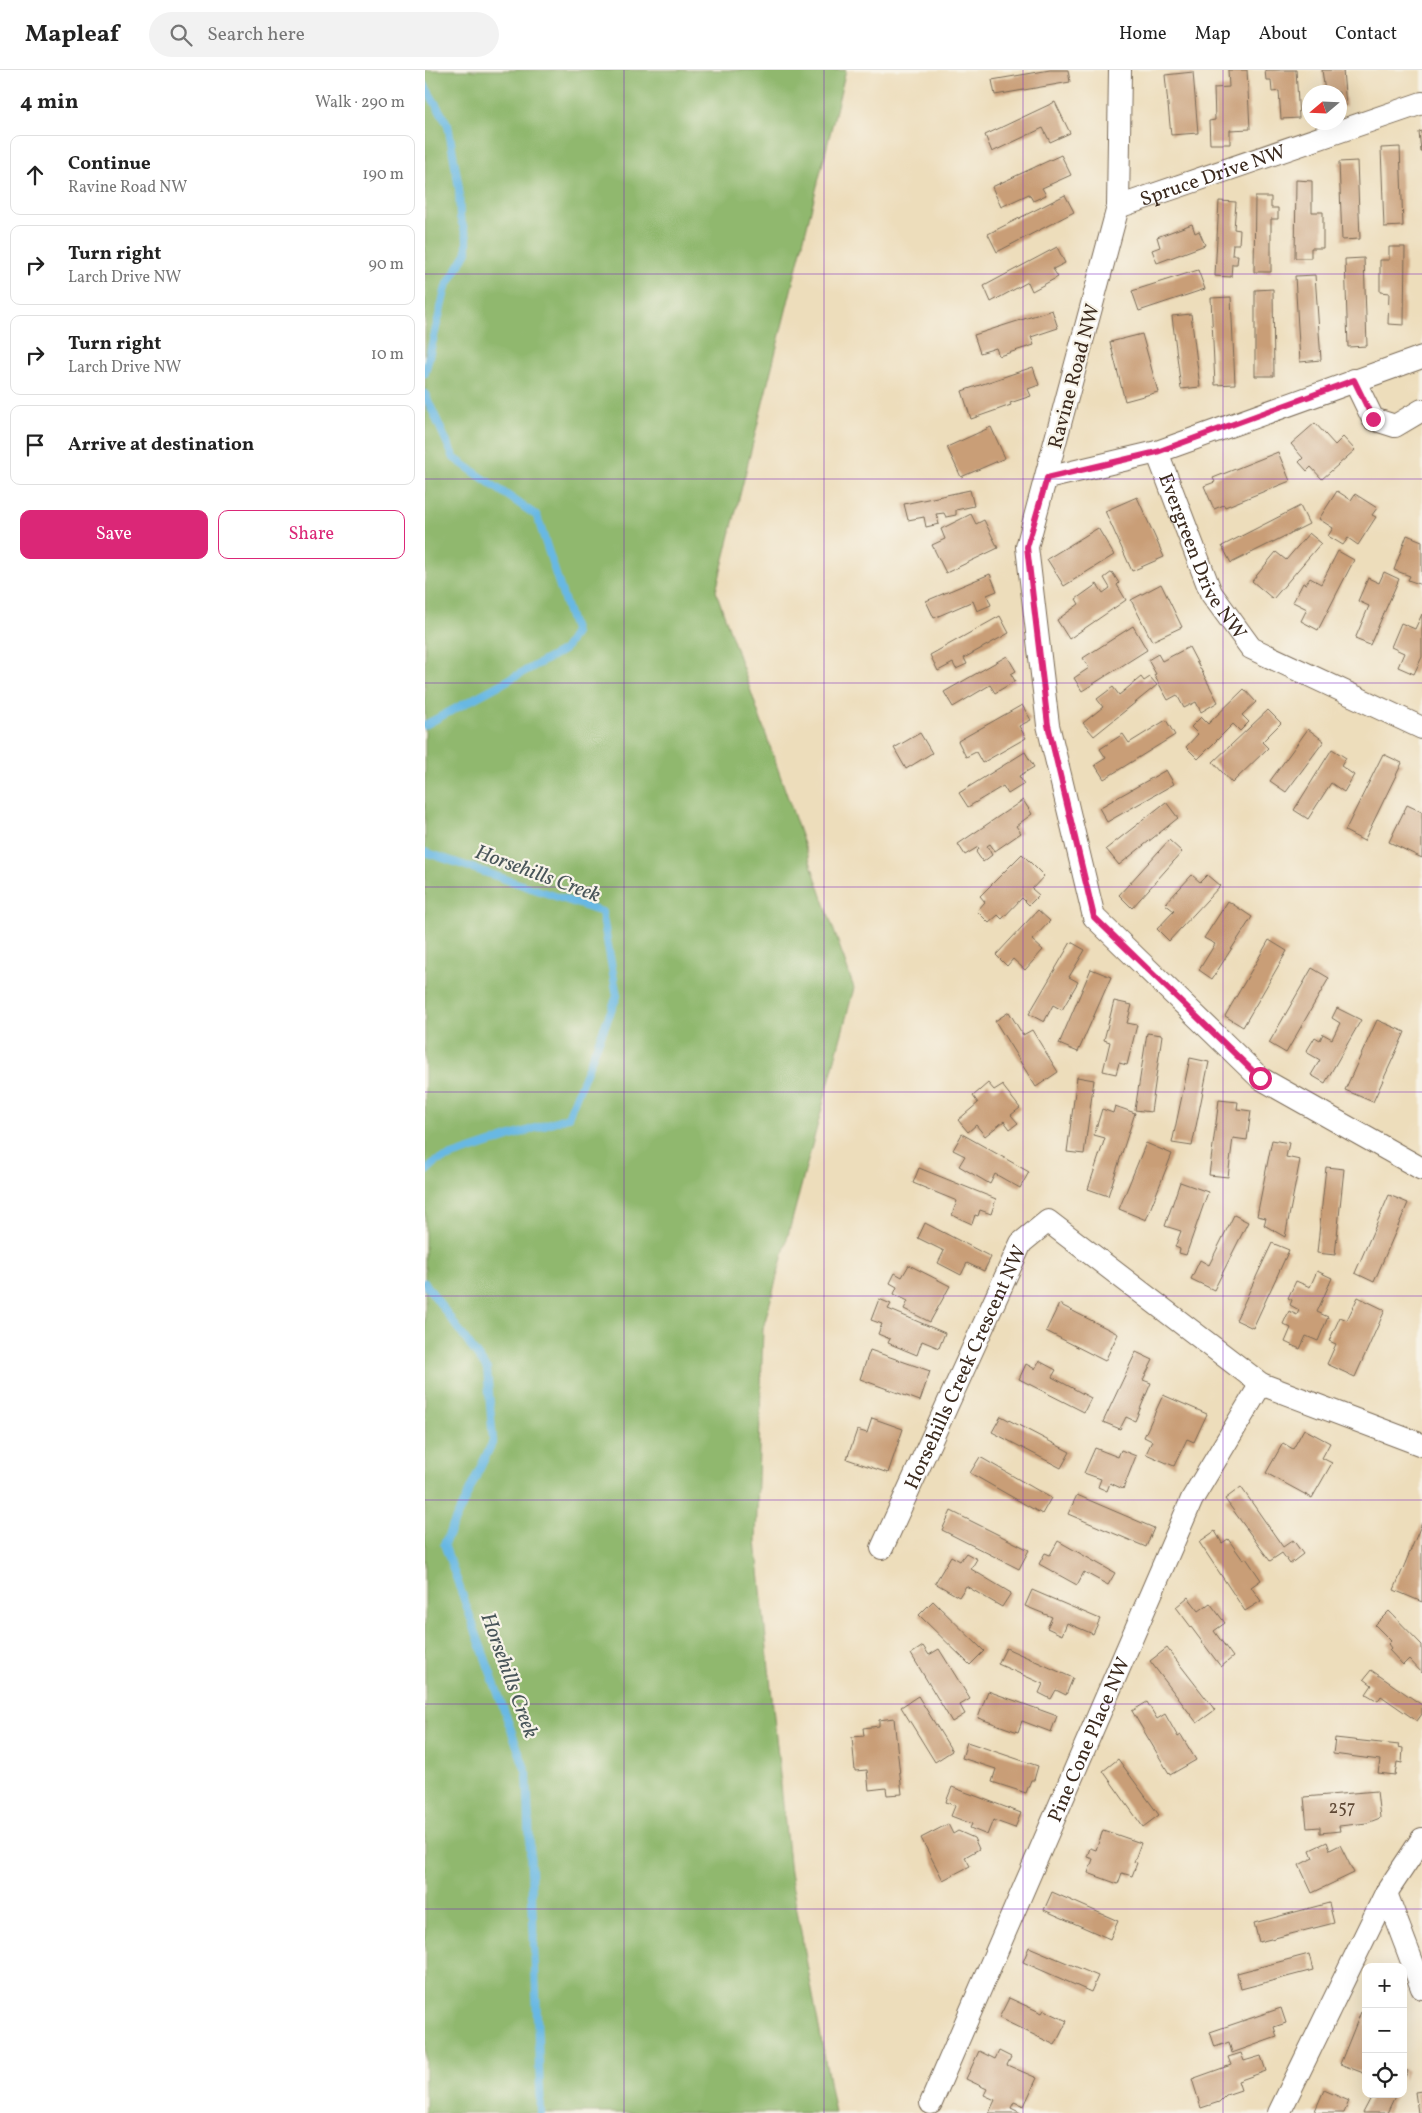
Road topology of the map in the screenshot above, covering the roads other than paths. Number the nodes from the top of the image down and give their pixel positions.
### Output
1 (1121, 70) edge
2 (1422, 103) edge
3 (1118, 207) junction
4 (1422, 357) edge
5 (1354, 380) junction
6 (1422, 410) edge
7 (1157, 452) junction
8 (1047, 478) junction
9 (1422, 728) edge
10 (1422, 1169) edge
11 (1261, 1384) junction
12 (1422, 1445) edge
13 (882, 1548) dead end
14 (1422, 1839) edge
15 (1386, 1894) junction
16 (1422, 1988) edge
17 (931, 2103) dead end
18 (1279, 2113) edge

1 - 3 street, Ravine Road NW
2 - 3 street, Spruce Drive NW
3 - 8 street, Ravine Road NW
4 - 5 street
5 - 6 street
5 - 7 street
7 - 8 street
7 - 9 street, Evergreen Drive NW
8 - 10 street, Ravine Road NW
11 - 12 street
11 - 13 street, Horsehills Creek Crescent NW
11 - 17 street, Pine Cone Place NW
14 - 15 street
15 - 16 street
15 - 18 street

